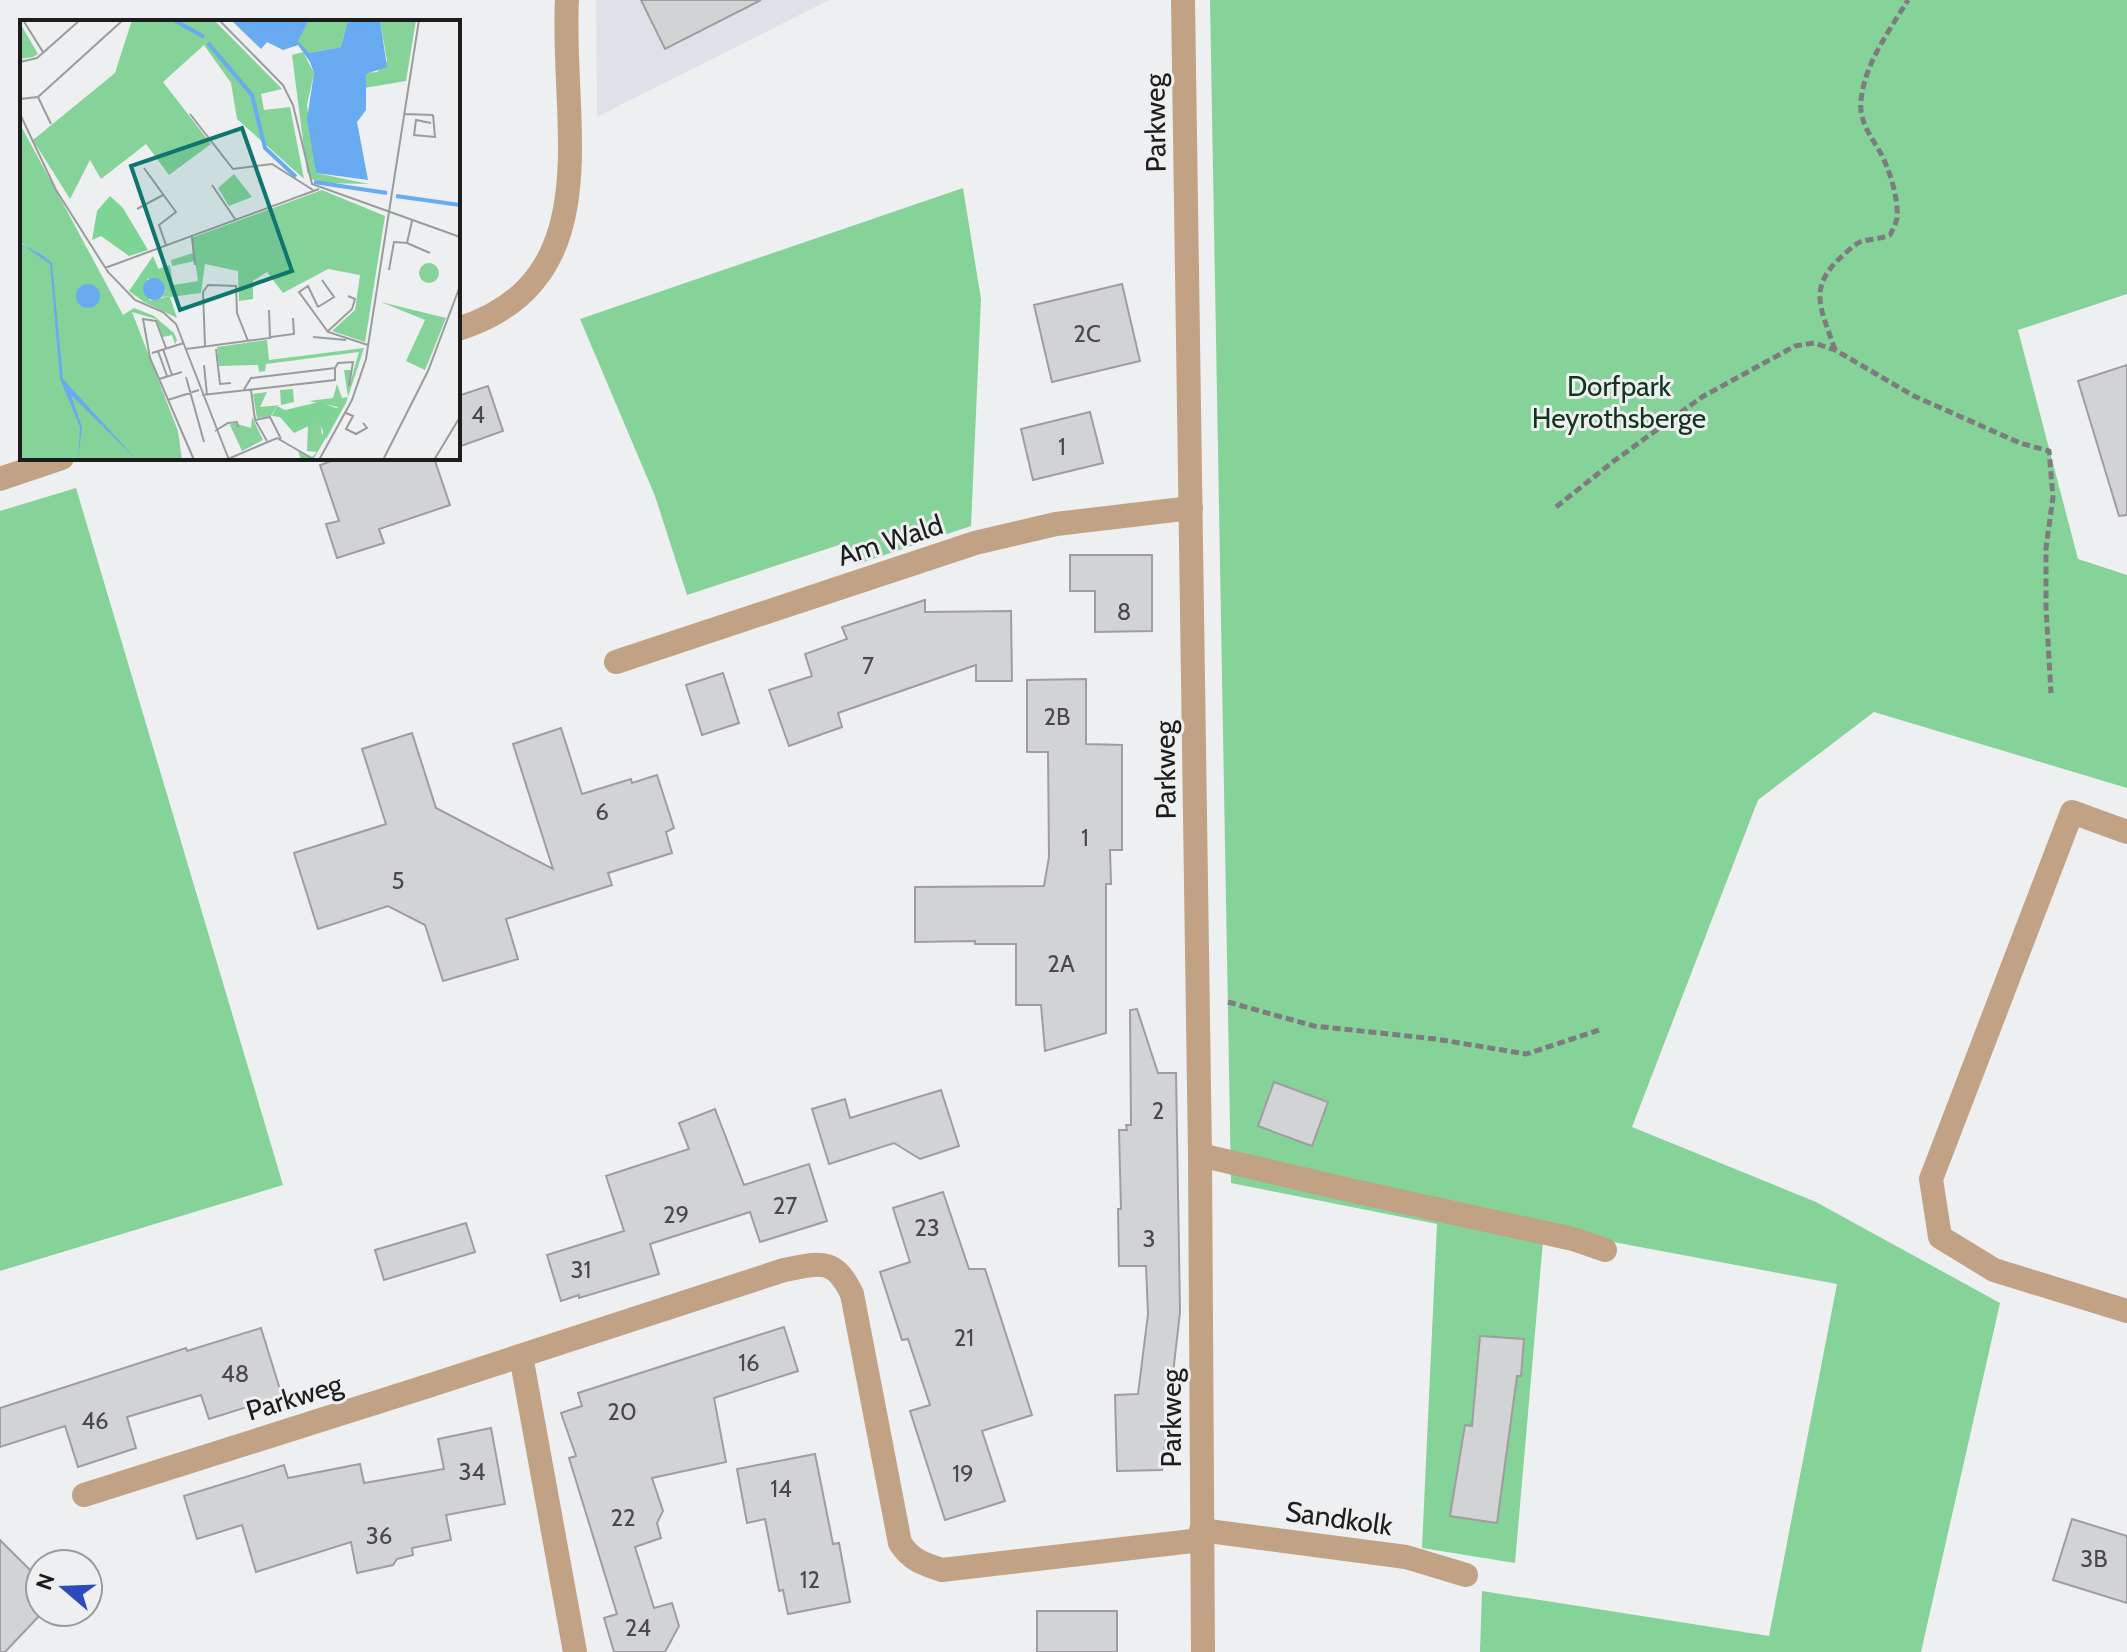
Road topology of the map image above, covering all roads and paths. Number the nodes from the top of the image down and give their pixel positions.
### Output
1 (567, 0) edge
2 (1183, 0) edge
3 (1908, 0) edge
4 (460, 328) edge
5 (1835, 350) junction
6 (56, 460) edge
7 (0, 479) edge
8 (1556, 507) dead end
9 (1191, 508) junction
10 (616, 662) dead end
11 (2051, 693) dead end
12 (2127, 832) edge
13 (1220, 1000) dead end
14 (1599, 1030) dead end
15 (1200, 1155) junction
16 (1605, 1250) dead end
17 (2127, 1311) edge
18 (521, 1356) junction
19 (84, 1495) dead end
20 (1201, 1535) junction
21 (1466, 1575) dead end
22 (575, 1652) edge
23 (1203, 1652) edge

1 - 4 street
2 - 9 street, Parkweg
3 - 5 path
5 - 8 path
5 - 11 path
6 - 7 street
9 - 10 street, Am Wald
9 - 15 street, Parkweg
12 - 17 street
13 - 14 path
15 - 16 street
15 - 20 street, Parkweg
18 - 19 street, Parkweg
18 - 20 street, Parkweg
18 - 22 street
20 - 21 street, Sandkolk
20 - 23 street, Parkweg

